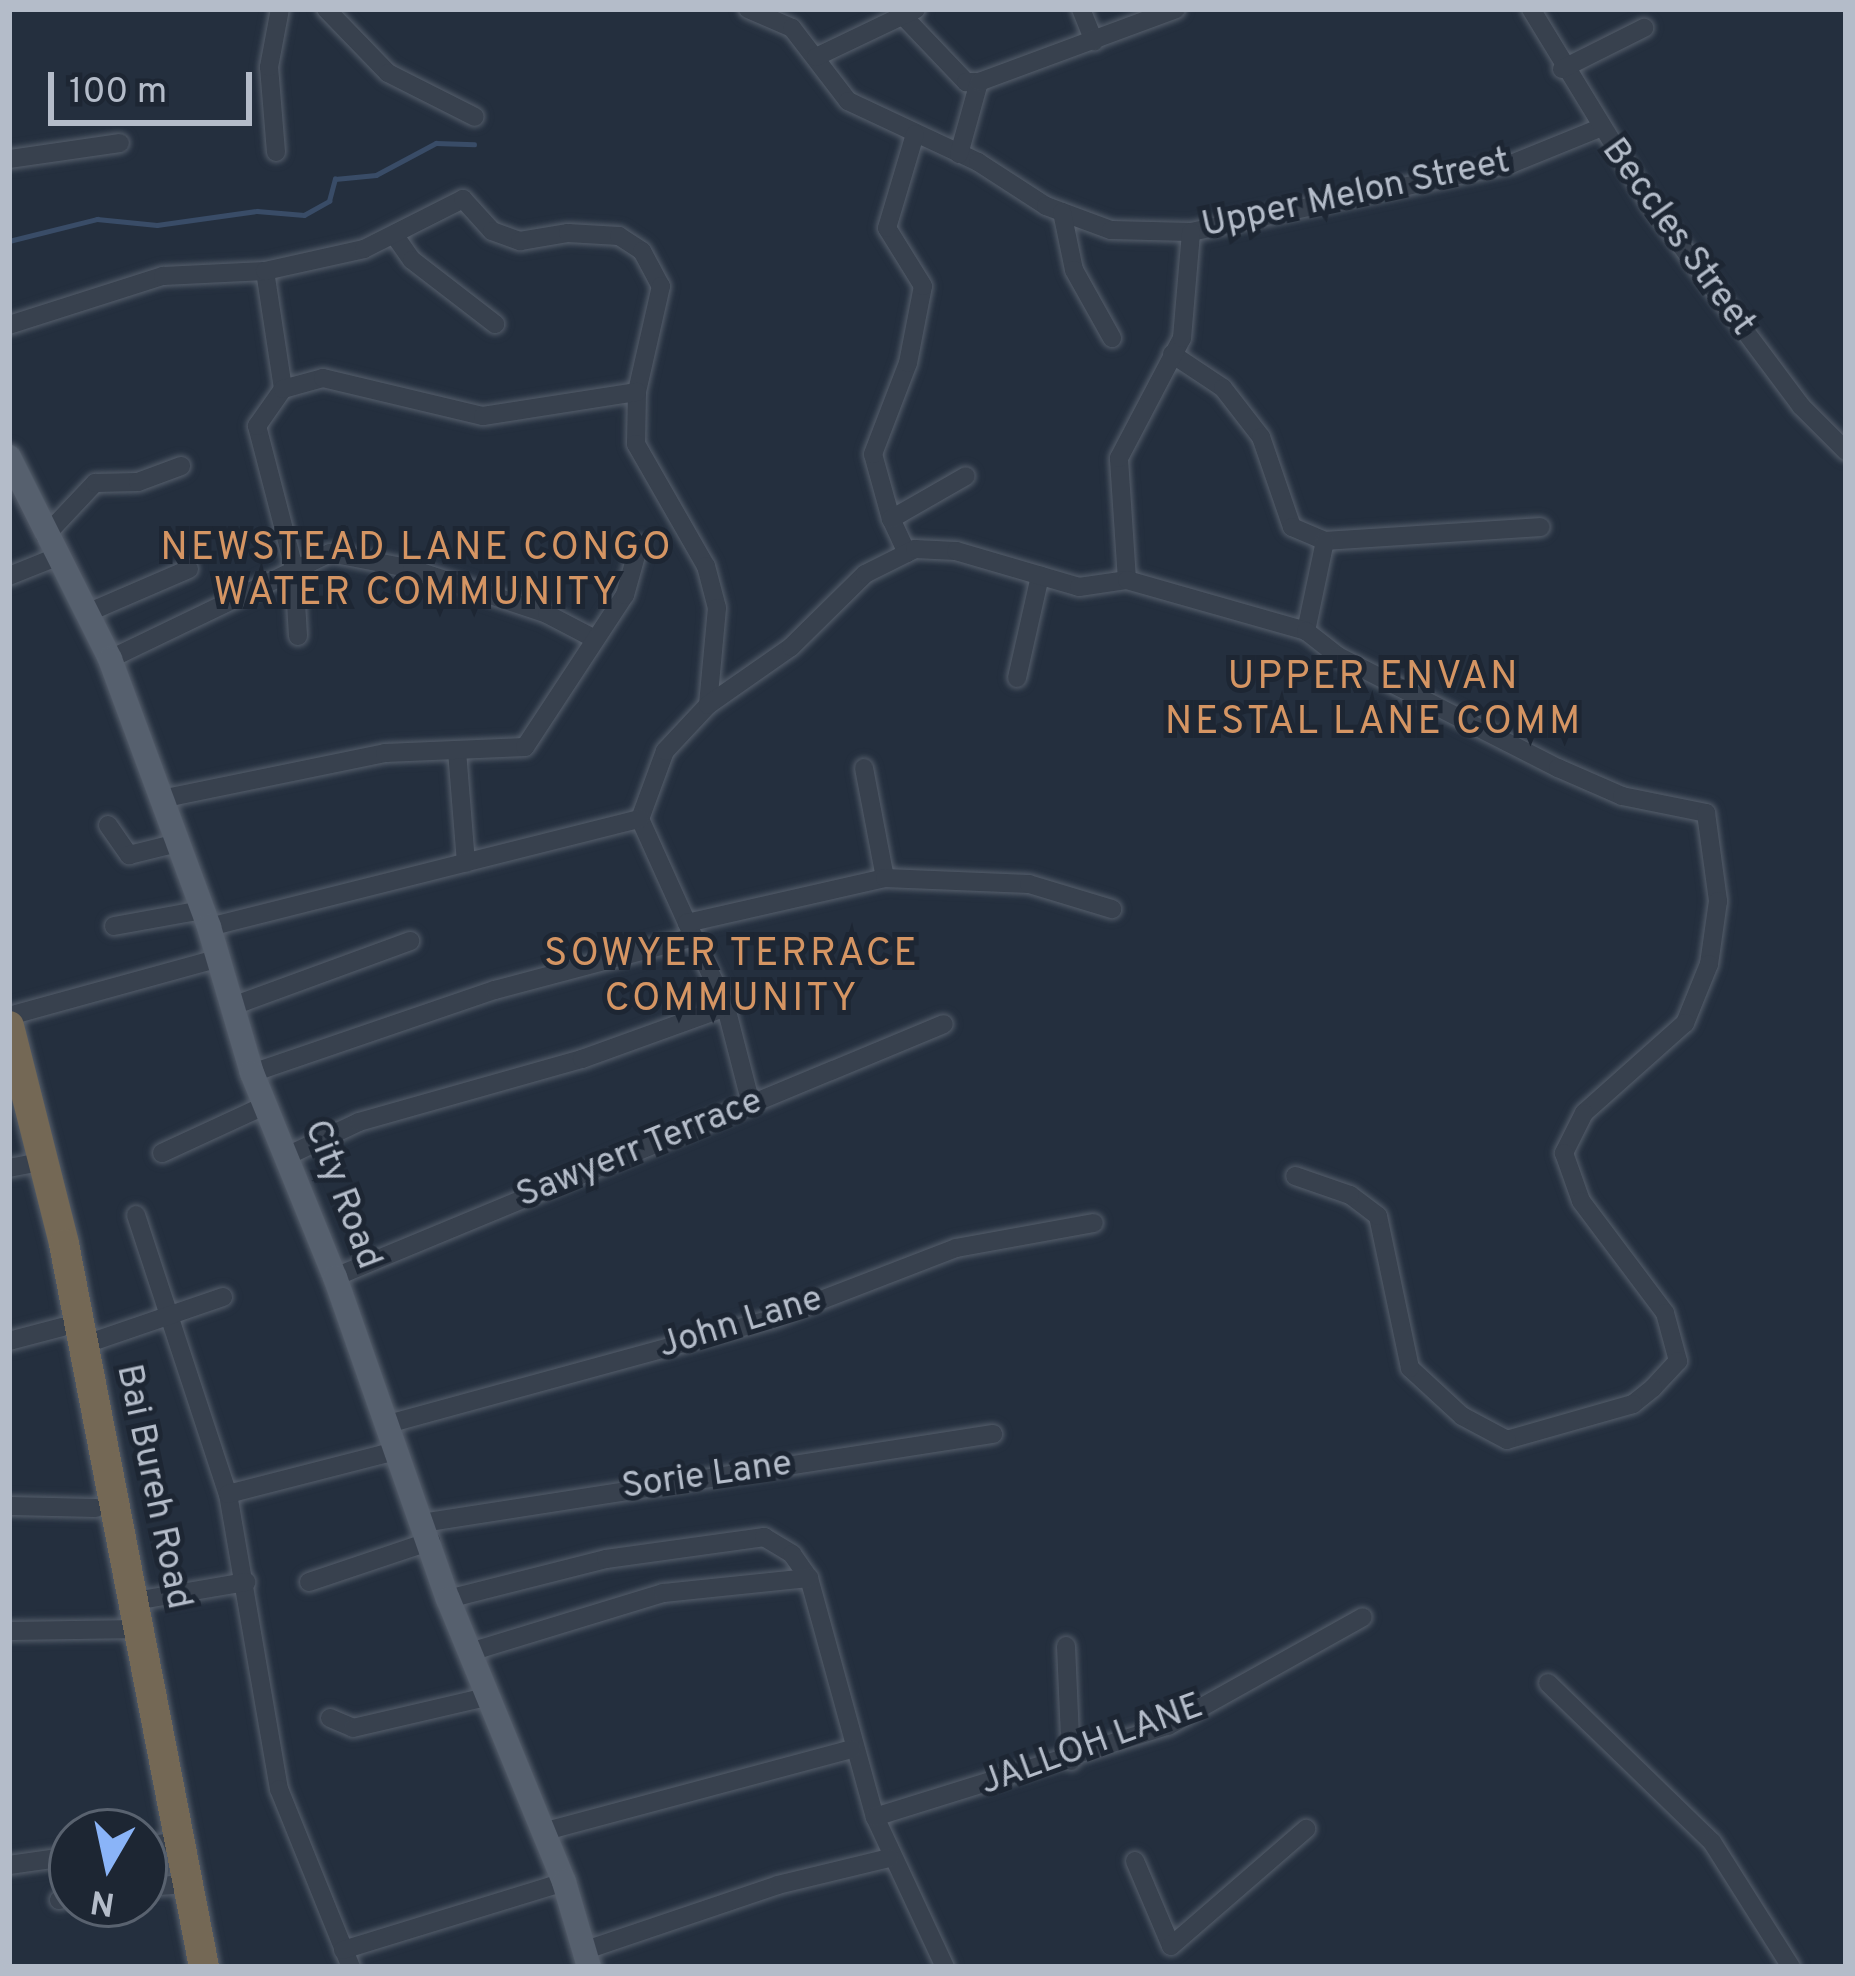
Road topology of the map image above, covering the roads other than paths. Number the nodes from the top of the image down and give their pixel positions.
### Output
1 (280, 9) edge
2 (326, 9) edge
3 (748, 9) edge
4 (1081, 9) edge
5 (1176, 9) edge
6 (1531, 9) edge
7 (911, 14) edge
8 (1644, 28) dead end
9 (1094, 42) junction
10 (816, 57) junction
11 (1562, 69) junction
12 (979, 82) junction
13 (475, 117) dead end
14 (1598, 129) junction
15 (915, 134) junction
16 (120, 142) dead end
17 (276, 152) dead end
18 (959, 154) junction
19 (9, 159) edge
20 (1062, 212) junction
21 (1191, 232) junction
22 (395, 236) junction
23 (265, 271) junction
24 (495, 324) dead end
25 (9, 325) edge
26 (1112, 338) dead end
27 (1172, 354) junction
28 (283, 389) junction
29 (638, 392) junction
30 (1846, 451) edge
31 (9, 457) edge
32 (181, 466) dead end
33 (966, 476) dead end
34 (891, 519) junction
35 (1541, 527) dead end
36 (1325, 541) junction
37 (639, 545) dead end
38 (50, 547) junction
39 (907, 553) junction
40 (294, 568) junction
41 (189, 569) dead end
42 (9, 576) edge
43 (1040, 576) junction
44 (1127, 580) junction
45 (87, 613) junction
46 (1306, 632) junction
47 (298, 636) dead end
48 (595, 639) junction
49 (110, 659) junction
50 (1017, 678) dead end
51 (708, 705) junction
52 (457, 751) junction
53 (864, 768) dead end
54 (161, 799) junction
55 (640, 820) junction
56 (108, 826) dead end
57 (177, 843) junction
58 (466, 863) junction
59 (885, 878) junction
60 (1112, 909) dead end
61 (206, 918) junction
62 (114, 926) dead end
63 (691, 930) junction
64 (410, 941) dead end
65 (219, 958) junction
66 (230, 1007) junction
67 (726, 1007) junction
68 (9, 1016) edge
69 (944, 1024) dead end
70 (9, 1026) edge
71 (252, 1073) junction
72 (9, 1085) edge
73 (751, 1104) junction
74 (266, 1105) junction
75 (162, 1153) dead end
76 (289, 1156) junction
77 (19, 1166) edge
78 (1295, 1176) dead end
79 (136, 1215) dead end
80 (1094, 1222) dead end
81 (335, 1276) junction
82 (223, 1297) dead end
83 (171, 1314) junction
84 (72, 1336) junction
85 (9, 1341) edge
86 (388, 1424) junction
87 (993, 1434) dead end
88 (394, 1451) junction
89 (228, 1494) junction
90 (9, 1506) edge
91 (96, 1508) junction
92 (426, 1532) junction
93 (808, 1578) junction
94 (246, 1582) junction
95 (309, 1582) dead end
96 (448, 1599) junction
97 (1363, 1617) dead end
98 (133, 1619) junction
99 (9, 1631) edge
100 (1066, 1646) dead end
101 (470, 1652) junction
102 (1548, 1683) dead end
103 (490, 1696) junction
104 (330, 1718) dead end
105 (852, 1749) junction
106 (1071, 1761) junction
107 (151, 1808) edge
108 (875, 1816) junction
109 (1306, 1829) dead end
110 (542, 1832) junction
111 (890, 1858) junction
112 (48, 1859) edge
113 (1135, 1861) dead end
114 (9, 1865) edge
115 (564, 1882) junction
116 (168, 1913) edge
117 (1171, 1946) junction
118 (347, 1959) edge
119 (586, 1959) edge
120 (188, 1967) edge
121 (205, 1967) edge
122 (945, 1967) edge
123 (1162, 1967) edge
124 (1790, 1967) edge

1 - 17 street
2 - 13 street
3 - 10 street, Upper Melon Street
4 - 9 street
5 - 9 street
6 - 11 street, Beccles Street
7 - 10 street
7 - 12 street
8 - 11 street
9 - 12 street
10 - 15 street, Upper Melon Street
11 - 14 street, Beccles Street
12 - 18 street
14 - 21 street, Upper Melon Street
14 - 30 street, Beccles Street
15 - 18 street, Upper Melon Street
15 - 34 street
16 - 19 street
18 - 20 street, Upper Melon Street
20 - 21 street, Upper Melon Street
20 - 26 street
21 - 27 street
22 - 23 street
22 - 24 street
22 - 29 street
23 - 25 street
23 - 28 street
27 - 36 street
27 - 44 street
28 - 29 street
28 - 40 street
29 - 51 street
31 - 38 main road, City Road
32 - 38 street
33 - 34 street
34 - 39 street
35 - 36 street
36 - 46 street
37 - 48 street
38 - 42 street
38 - 45 main road, City Road
39 - 43 street
39 - 51 street
40 - 47 street
40 - 48 street
40 - 49 street
41 - 45 street
43 - 44 street
43 - 50 street
44 - 46 street
45 - 49 main road, City Road
46 - 78 street
48 - 52 street
49 - 54 main road, City Road
51 - 55 street
52 - 54 street
52 - 58 street
53 - 59 street
54 - 57 main road, City Road
55 - 58 street
55 - 63 street
56 - 57 street
57 - 61 main road, City Road
58 - 61 street
59 - 60 street
59 - 63 street
61 - 62 street
61 - 65 main road, City Road
63 - 67 street
63 - 71 street
64 - 66 street
65 - 66 main road, City Road
65 - 68 street
66 - 71 main road, City Road
67 - 73 street
67 - 76 street
69 - 73 street, Sawyerr Terrace
70 - 84 highway, Bai Bureh Road
71 - 74 main road, City Road
72 - 77 highway, Bai Bureh Road
73 - 81 street, Sawyerr Terrace
74 - 75 street
74 - 76 main road, City Road
76 - 81 main road, City Road
77 - 84 highway, Bai Bureh Road
79 - 83 street
80 - 86 street, John Lane
81 - 86 main road, City Road
82 - 83 street
83 - 84 street
83 - 89 street
84 - 85 street
84 - 91 highway, Bai Bureh Road
84 - 98 highway, Bai Bureh Road
86 - 88 main road, City Road
87 - 92 street, Sorie Lane
88 - 89 street
88 - 92 main road, City Road
89 - 94 street
90 - 91 street
91 - 98 highway, Bai Bureh Road
92 - 95 street, Sorie Lane
92 - 96 main road, City Road
93 - 96 street
93 - 101 street
93 - 105 street
94 - 98 street
94 - 118 street
96 - 101 main road, City Road
97 - 106 street, JALLOH LANE
98 - 99 street
98 - 107 highway, Bai Bureh Road
98 - 121 highway, Bai Bureh Road
100 - 106 street
101 - 103 main road, City Road
102 - 124 street
103 - 104 street
103 - 110 main road, City Road
105 - 108 street
105 - 110 street
106 - 108 street, JALLOH LANE
108 - 111 street
109 - 117 street
110 - 115 main road, City Road
111 - 119 street
111 - 122 street
112 - 114 street
113 - 117 street
115 - 118 street
115 - 119 main road, City Road
116 - 120 highway, Bai Bureh Road
117 - 123 street

